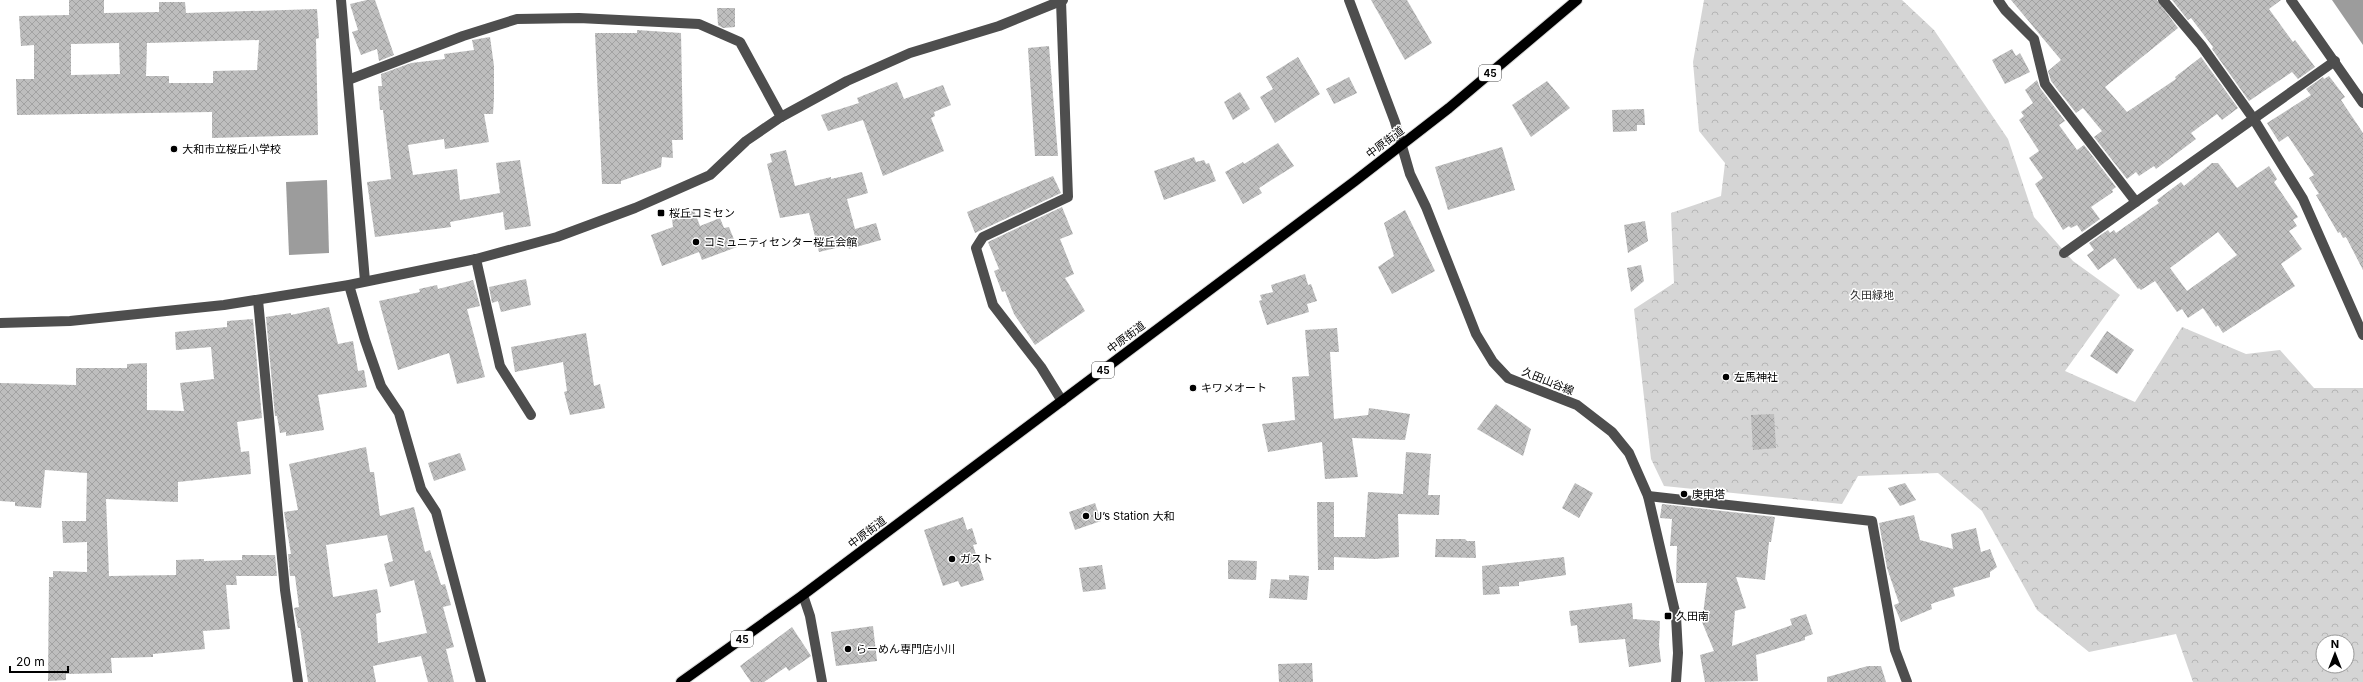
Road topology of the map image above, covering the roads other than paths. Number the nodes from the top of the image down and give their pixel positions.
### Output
1 (341, 0) edge
2 (1349, 0) edge
3 (1577, 0) edge
4 (1998, 0) edge
5 (2163, 0) edge
6 (2291, 0) edge
7 (1062, 1) edge
8 (2335, 61) junction
9 (348, 80) junction
10 (2363, 103) edge
11 (781, 117) junction
12 (2253, 118) junction
13 (1402, 145) junction
14 (2136, 202) junction
15 (2064, 253) dead end
16 (476, 259) junction
17 (365, 281) junction
18 (349, 285) junction
19 (258, 300) junction
20 (0, 323) edge
21 (2363, 335) edge
22 (1062, 401) junction
23 (531, 415) dead end
24 (1648, 496) junction
25 (803, 595) junction
26 (298, 682) edge
27 (481, 682) edge
28 (681, 682) edge
29 (822, 682) edge
30 (1676, 682) edge
31 (1907, 682) edge

1 - 9 street
2 - 13 street, 久田山谷線
3 - 13 main road, 中原街道 / 45
4 - 14 street
5 - 12 street
6 - 8 street
7 - 11 street
7 - 22 street
8 - 10 street
8 - 12 street
9 - 11 street
9 - 17 street
11 - 16 street
12 - 14 street
12 - 21 street
13 - 22 main road, 中原街道 / 45
13 - 24 street, 久田山谷線
14 - 15 street
16 - 17 street
16 - 23 street
17 - 18 street
18 - 19 street
18 - 27 street
19 - 20 street
19 - 26 street
22 - 25 main road, 中原街道 / 45
24 - 30 street, 久田山谷線
24 - 31 street
25 - 28 main road, 中原街道 / 45
25 - 29 street

